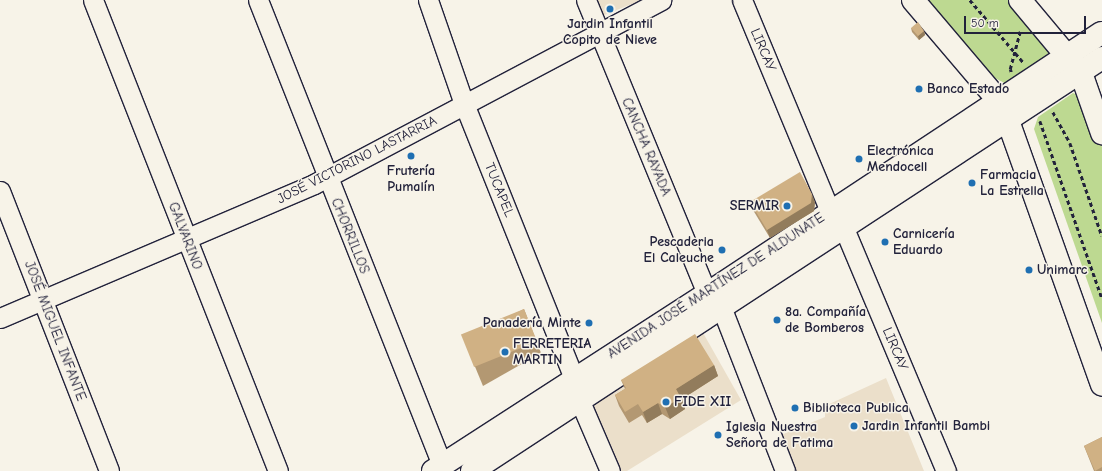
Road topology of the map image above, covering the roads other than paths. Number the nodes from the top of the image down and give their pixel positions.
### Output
1 (93, 0) edge
2 (258, 0) edge
3 (428, 0) edge
4 (586, 0) edge
5 (661, 0) edge
6 (742, 0) edge
7 (913, 0) edge
8 (1020, 0) edge
9 (598, 32) junction
10 (1102, 33) edge
11 (1068, 54) junction
12 (1102, 58) edge
13 (1081, 73) junction
14 (1026, 94) junction
15 (465, 105) junction
16 (1003, 109) junction
17 (1102, 133) edge
18 (326, 178) junction
19 (0, 191) edge
20 (837, 218) junction
21 (186, 238) junction
22 (42, 299) junction
23 (715, 301) junction
24 (0, 318) edge
25 (574, 378) junction
26 (1102, 385) edge
27 (579, 399) junction
28 (438, 469) edge
29 (109, 471) edge
30 (278, 471) edge
31 (472, 471) edge
32 (610, 471) edge
33 (785, 471) edge
34 (946, 471) edge

1 - 21 street, GALVARINO
2 - 18 street, CHORRILLOS
3 - 15 street, TUCAPEL
4 - 9 street, CANCHA RAYADA
5 - 9 street, JOSÉ VICTORINO LASTARRIA
6 - 20 street, LIRCAY
7 - 16 main road
8 - 11 main road
9 - 15 street, JOSÉ VICTORINO LASTARRIA
9 - 23 street, CANCHA RAYADA
10 - 11 main road
11 - 13 main road
11 - 14 main road
12 - 13 main road
13 - 14 main road
13 - 17 main road
14 - 16 main road, AVENIDA JOSÉ MARTÍNEZ DE ALDUNATE
15 - 18 street, JOSÉ VICTORINO LASTARRIA
15 - 25 street, TUCAPEL
16 - 20 main road, AVENIDA JOSÉ MARTÍNEZ DE ALDUNATE
16 - 26 main road
18 - 21 street, JOSÉ VICTORINO LASTARRIA
18 - 28 street, CHORRILLOS
19 - 22 street, JOSÉ MIGUEL INFANTE
20 - 23 main road, AVENIDA JOSÉ MARTÍNEZ DE ALDUNATE
20 - 34 street, LIRCAY
21 - 22 street, JOSÉ VICTORINO LASTARRIA
21 - 30 street, GALVARINO
22 - 24 street, JOSÉ VICTORINO LASTARRIA
22 - 29 street, JOSÉ MIGUEL INFANTE
23 - 25 main road, AVENIDA JOSÉ MARTÍNEZ DE ALDUNATE
23 - 27 main road, AVENIDA JOSÉ MARTÍNEZ DE ALDUNATE
23 - 33 street, CANCHA RAYADA
25 - 28 main road, AVENIDA JOSÉ MARTÍNEZ DE ALDUNATE
27 - 31 main road, AVENIDA JOSÉ MARTÍNEZ DE ALDUNATE
27 - 32 street

